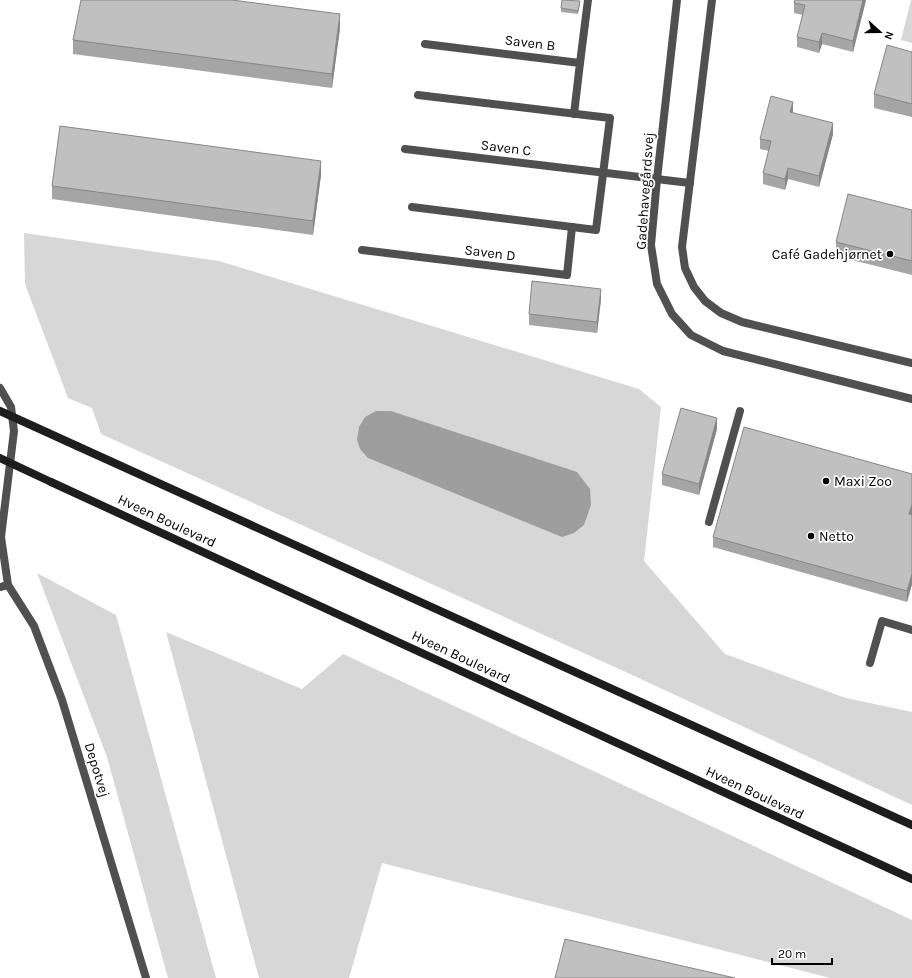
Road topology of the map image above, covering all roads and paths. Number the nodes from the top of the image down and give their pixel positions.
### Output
1 (588, 0) edge
2 (677, 0) edge
3 (712, 0) edge
4 (425, 44) dead end
5 (580, 63) junction
6 (418, 95) dead end
7 (574, 114) junction
8 (405, 149) dead end
9 (604, 172) junction
10 (657, 179) junction
11 (690, 183) junction
12 (412, 208) dead end
13 (572, 227) junction
14 (362, 250) dead end
15 (912, 363) edge
16 (0, 388) edge
17 (912, 399) edge
18 (0, 411) edge
19 (740, 411) dead end
20 (0, 458) edge
21 (709, 522) dead end
22 (4, 586) edge
23 (912, 630) edge
24 (870, 663) dead end
25 (912, 825) edge
26 (912, 880) edge
27 (146, 978) edge

1 - 5 street
2 - 10 street, Gadehavegårdsvej
3 - 11 street
4 - 5 street, Saven B
5 - 7 street
6 - 7 street
7 - 9 street
8 - 9 street, Saven C
9 - 10 street, Saven C
9 - 13 street
10 - 11 street, Saven C
10 - 17 street, Gadehavegårdsvej
11 - 15 street
12 - 13 street
13 - 14 street, Saven D
16 - 22 street
18 - 25 street, bridge
19 - 21 street
20 - 26 street, Hveen Boulevard, bridge
22 - 27 street, Depotvej
23 - 24 street

